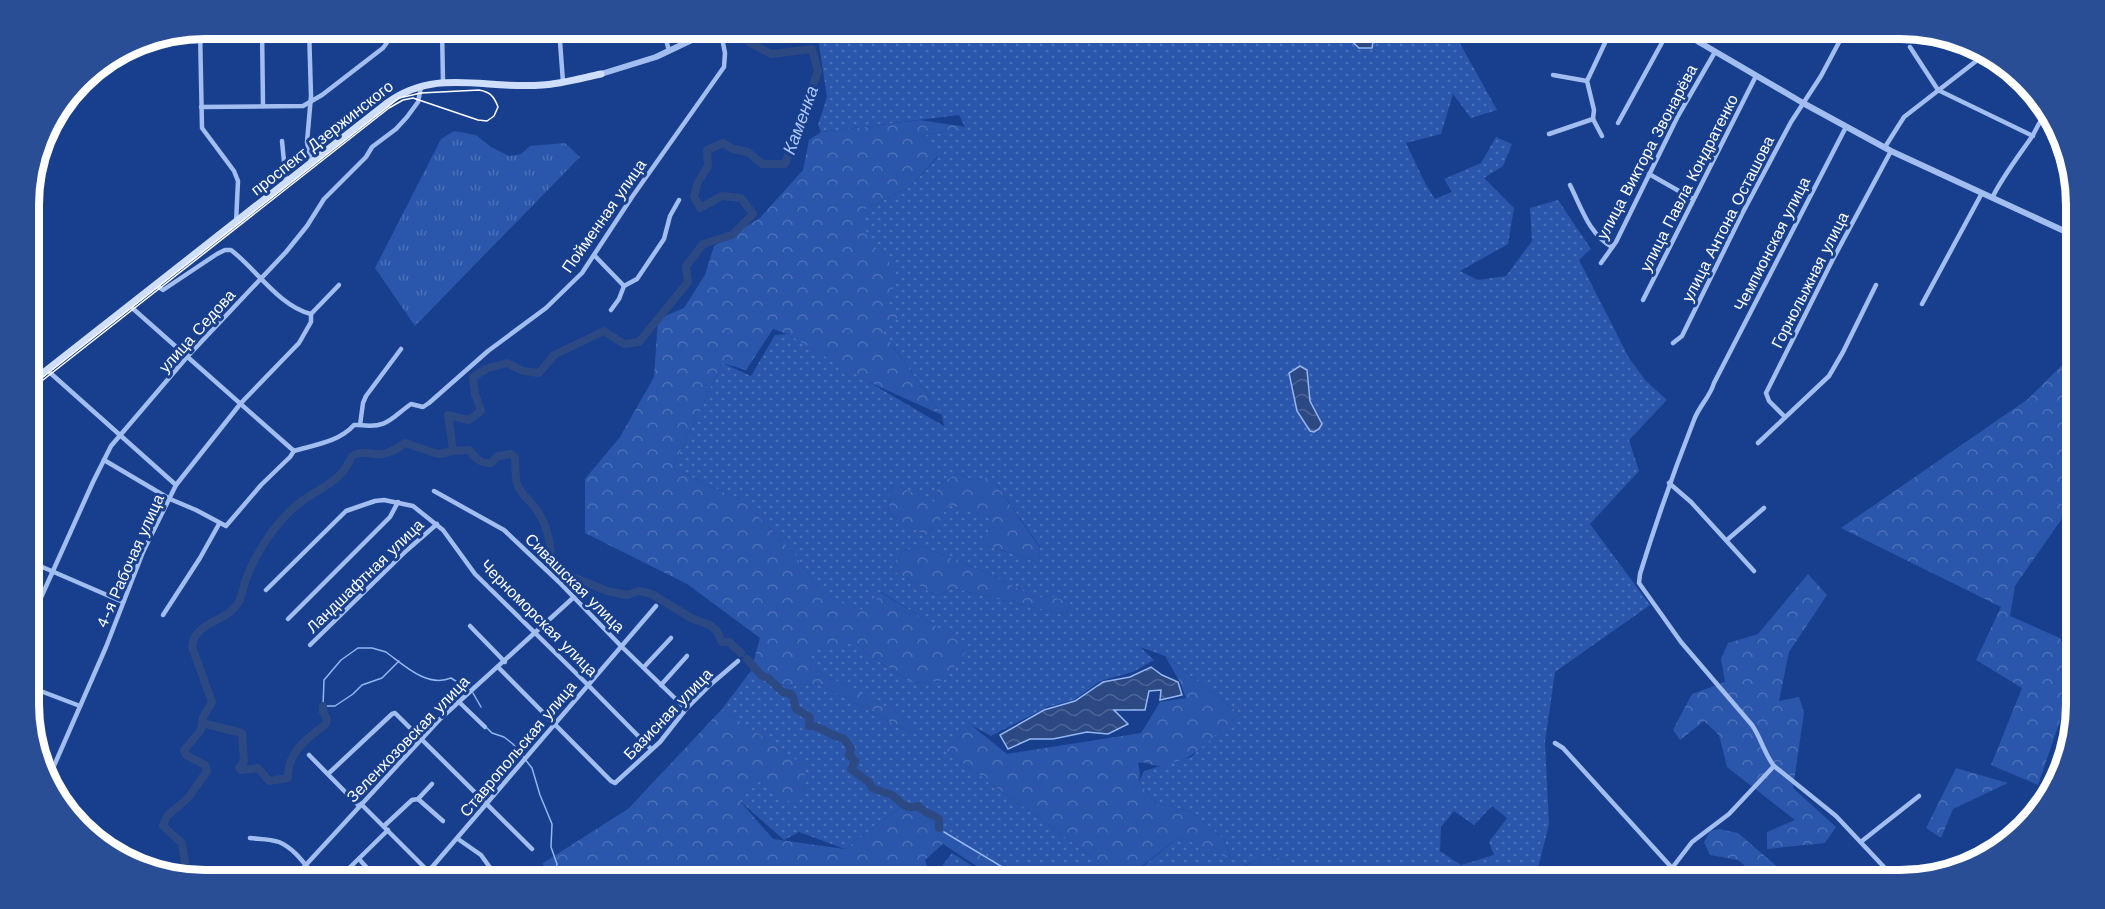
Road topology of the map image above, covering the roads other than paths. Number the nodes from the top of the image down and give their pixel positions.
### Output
1 (200, 39) edge
2 (262, 39) edge
3 (309, 39) edge
4 (390, 39) edge
5 (442, 39) edge
6 (560, 39) edge
7 (666, 39) edge
8 (695, 39) edge
9 (722, 39) edge
10 (1607, 39) edge
11 (1664, 39) edge
12 (1694, 39) edge
13 (1702, 39) edge
14 (1840, 39) edge
15 (1700, 43) junction
16 (1910, 47) dead end
17 (669, 51) junction
18 (1715, 52) junction
19 (1979, 59) edge
20 (602, 74) joint
21 (1553, 75) dead end
22 (1756, 76) junction
23 (1587, 81) junction
24 (443, 82) junction
25 (563, 82) junction
26 (421, 85) junction
27 (1938, 90) junction
28 (310, 101) junction
29 (1803, 104) junction
30 (263, 106) junction
31 (201, 108) junction
32 (1593, 119) junction
33 (2043, 120) edge
34 (1618, 123) dead end
35 (1846, 127) junction
36 (1549, 134) dead end
37 (1602, 136) dead end
38 (2033, 136) junction
39 (282, 141) dead end
40 (1888, 149) junction
41 (311, 162) junction
42 (1649, 174) junction
43 (286, 182) junction
44 (1570, 185) dead end
45 (1982, 193) junction
46 (1992, 198) junction
47 (1693, 199) junction
48 (679, 200) dead end
49 (236, 223) junction
50 (2066, 232) edge
51 (1612, 247) junction
52 (594, 255) junction
53 (1600, 263) dead end
54 (260, 279) junction
55 (339, 285) dead end
56 (1876, 285) dead end
57 (156, 286) junction
58 (624, 286) junction
59 (1643, 300) dead end
60 (1922, 304) dead end
61 (130, 306) junction
62 (611, 310) dead end
63 (311, 314) junction
64 (1673, 343) dead end
65 (401, 349) dead end
66 (188, 357) junction
67 (47, 370) junction
68 (39, 376) edge
69 (241, 403) junction
70 (1784, 416) junction
71 (360, 425) junction
72 (120, 436) junction
73 (1758, 443) dead end
74 (294, 451) junction
75 (104, 460) junction
76 (1669, 483) junction
77 (176, 485) junction
78 (434, 491) dead end
79 (170, 499) junction
80 (398, 502) junction
81 (1764, 508) dead end
82 (219, 524) junction
83 (437, 524) junction
84 (1727, 540) junction
85 (39, 566) edge
86 (53, 571) junction
87 (1754, 571) dead end
88 (266, 590) dead end
89 (574, 597) junction
90 (39, 602) edge
91 (123, 602) junction
92 (656, 606) dead end
93 (163, 615) dead end
94 (288, 619) dead end
95 (470, 626) dead end
96 (536, 633) junction
97 (671, 638) dead end
98 (310, 645) dead end
99 (621, 646) junction
100 (687, 656) dead end
101 (738, 661) dead end
102 (505, 662) junction
103 (498, 667) junction
104 (644, 668) junction
105 (588, 685) junction
106 (661, 685) junction
107 (39, 690) edge
108 (459, 702) junction
109 (80, 706) junction
110 (686, 710) junction
111 (555, 724) junction
112 (485, 727) dead end
113 (422, 739) junction
114 (1555, 743) dead end
115 (651, 749) junction
116 (309, 755) dead end
117 (1774, 766) junction
118 (53, 769) edge
119 (328, 774) junction
120 (432, 784) dead end
121 (1919, 796) dead end
122 (418, 799) junction
123 (360, 805) junction
124 (486, 805) junction
125 (443, 821) dead end
126 (386, 828) junction
127 (250, 838) dead end
128 (458, 838) junction
129 (1862, 841) junction
130 (532, 849) dead end
131 (359, 859) junction
132 (306, 865) junction
133 (1884, 867) dead end
134 (1672, 868) joint
135 (301, 870) edge
136 (310, 870) edge
137 (347, 870) edge
138 (369, 870) edge
139 (426, 870) edge
140 (430, 870) edge
141 (492, 870) edge

1 - 31 street
2 - 30 street
3 - 28 street
4 - 28 street
5 - 24 street
6 - 25 street
7 - 17 street
8 - 17 street, проспект Дзержинского
9 - 52 street, Пойменная улица
10 - 23 street
11 - 34 street
12 - 15 street
13 - 15 street
14 - 29 street, улица Антона Осташова
15 - 18 street
16 - 27 street
17 - 20 street, проспект Дзержинского
18 - 22 street
18 - 42 street, улица Виктора Звонарёва
19 - 27 street
20 - 25 main road, проспект Дзержинского
21 - 23 street
22 - 29 street
22 - 47 street, улица Павла Кондратенко
23 - 32 street
24 - 25 main road, проспект Дзержинского
24 - 26 main road, проспект Дзержинского
26 - 41 main road, проспект Дзержинского
26 - 54 street, улица Седова
27 - 38 street
27 - 40 street
28 - 30 street
28 - 41 street
29 - 35 street
29 - 64 street, улица Антона Осташова
30 - 31 street
31 - 49 street
32 - 36 street
32 - 37 street
33 - 38 street
35 - 40 street
35 - 76 street, Чемпионская улица
38 - 46 street
39 - 43 street
40 - 45 street
40 - 70 street, Горнолыжная улица
41 - 43 main road, проспект Дзержинского
42 - 47 street
42 - 51 street, улица Виктора Звонарёва
43 - 49 main road, проспект Дзержинского
44 - 51 street
45 - 46 street
45 - 60 street
46 - 50 street
47 - 59 street, улица Павла Кондратенко
48 - 58 street
49 - 57 main road, проспект Дзержинского
51 - 53 street, улица Виктора Звонарёва
52 - 58 street
52 - 71 street, Пойменная улица
54 - 57 street
54 - 63 street
54 - 66 street, улица Седова
55 - 63 street
56 - 70 street
57 - 61 main road, проспект Дзержинского
58 - 62 street
61 - 66 street
61 - 67 main road, проспект Дзержинского
63 - 69 street, 4-я Рабочая улица
65 - 71 street
66 - 69 street
66 - 72 street, улица Седова
67 - 68 main road, проспект Дзержинского
67 - 72 street
69 - 74 street
69 - 77 street, 4-я Рабочая улица
70 - 73 street
71 - 74 street
72 - 75 street, улица Седова
72 - 77 street
74 - 82 street
75 - 79 street
75 - 86 street, улица Седова
76 - 84 street
76 - 117 street, Чемпионская улица
77 - 79 street, 4-я Рабочая улица
78 - 89 street, Сивашская улица
79 - 82 street
79 - 91 street, 4-я Рабочая улица
80 - 83 street, Черноморская улица
80 - 88 street, Черноморская улица
80 - 94 street
81 - 84 street
82 - 93 street
83 - 96 street, Черноморская улица
83 - 98 street, Ландшафтная улица
84 - 87 street
85 - 86 street
86 - 90 street, улица Седова
86 - 91 street
89 - 96 street, Зеленхозовская улица
89 - 99 street, Сивашская улица
91 - 109 street, 4-я Рабочая улица
92 - 99 street, Ставропольская улица
95 - 102 street
96 - 102 street, Зеленхозовская улица
96 - 105 street, Черноморская улица
97 - 104 street
99 - 104 street, Сивашская улица
99 - 105 street, Ставропольская улица
100 - 106 street
101 - 110 street, Базисная улица
102 - 103 street, Зеленхозовская улица
103 - 108 street, Зеленхозовская улица
103 - 111 street
104 - 106 street, Сивашская улица
105 - 111 street, Ставропольская улица
105 - 115 street, Черноморская улица
106 - 110 street, Сивашская улица
107 - 109 street
108 - 112 street
108 - 113 street, Зеленхозовская улица
109 - 118 street, 4-я Рабочая улица
110 - 115 street, Базисная улица
111 - 115 street, Базисная улица
111 - 124 street, Ставропольская улица
113 - 119 street
113 - 123 street, Зеленхозовская улица
113 - 124 street
114 - 134 street
116 - 119 street
117 - 129 street
117 - 134 street
119 - 123 street
120 - 122 street
121 - 129 street
122 - 125 street
122 - 126 street
123 - 126 street
123 - 132 street, Зеленхозовская улица
124 - 128 street, Ставропольская улица
124 - 130 street
126 - 131 street
126 - 139 street
127 - 132 street
128 - 140 street, Ставропольская улица
128 - 141 street
129 - 133 street
131 - 137 street
131 - 138 street
132 - 135 street, Зеленхозовская улица
132 - 136 street

